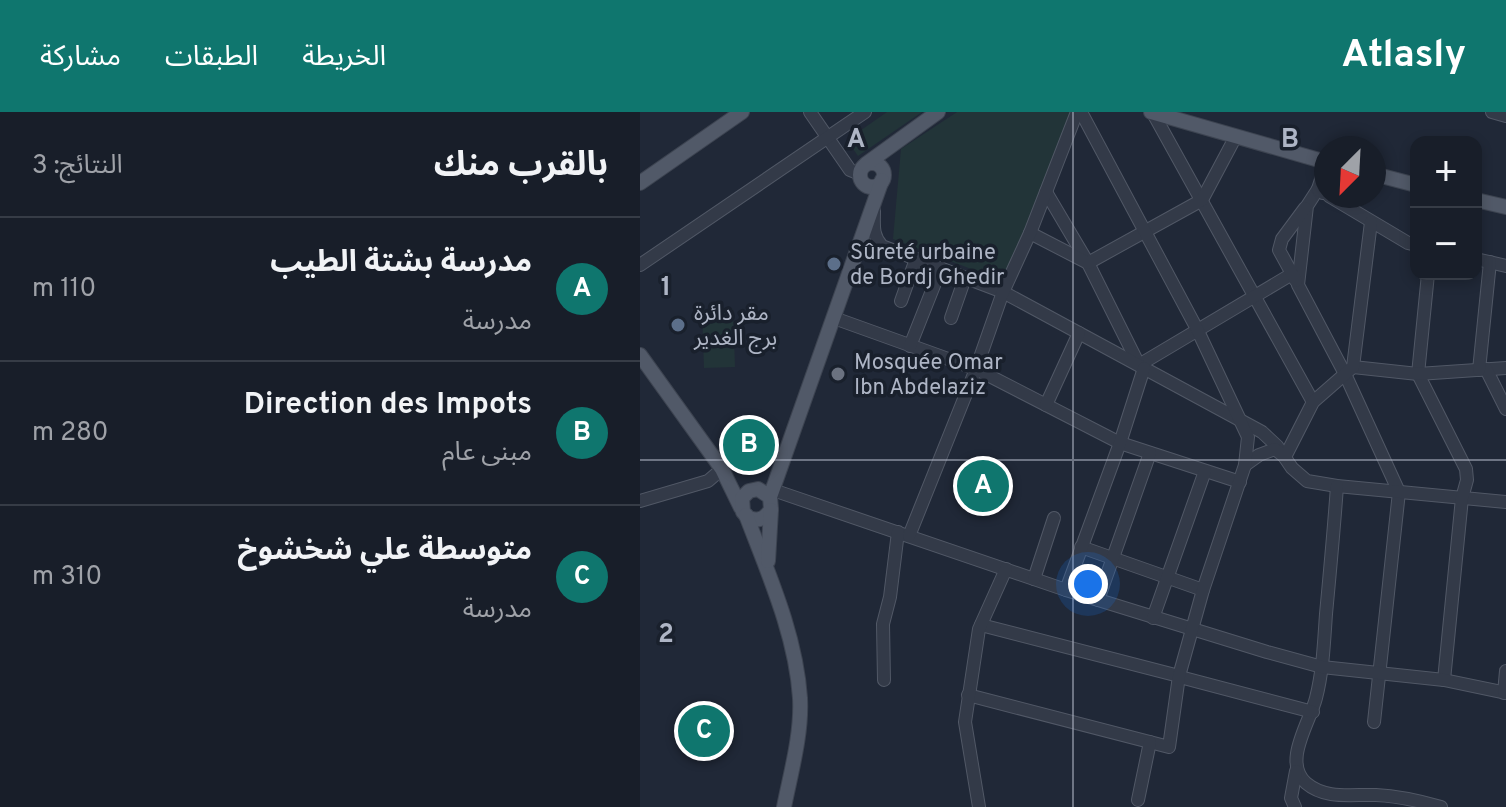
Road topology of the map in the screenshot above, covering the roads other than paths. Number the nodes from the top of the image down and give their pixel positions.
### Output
1 (742, 112) edge
2 (810, 112) edge
3 (865, 112) edge
4 (938, 112) edge
5 (1079, 112) edge
6 (1152, 112) edge
7 (1492, 112) edge
8 (1506, 116) edge
9 (1236, 136) junction
10 (827, 137) junction
11 (896, 140) junction
12 (1314, 159) edge
13 (862, 172) junction
14 (883, 176) junction
15 (1386, 177) edge
16 (640, 183) edge
17 (1410, 183) edge
18 (1046, 192) junction
19 (875, 196) junction
20 (1202, 200) junction
21 (1314, 201) edge
22 (1482, 201) edge
23 (1307, 206) junction
24 (1506, 207) edge
25 (1348, 208) edge
26 (1371, 222) junction
27 (865, 229) junction
28 (1145, 232) junction
29 (1030, 233) junction
30 (1410, 244) edge
31 (916, 259) junction
32 (1482, 260) edge
33 (1490, 262) junction
34 (1088, 263) junction
35 (640, 265) edge
36 (1506, 266) edge
37 (941, 268) junction
38 (965, 278) junction
39 (1295, 280) junction
40 (1427, 280) edge
41 (1003, 292) junction
42 (1255, 296) junction
43 (901, 301) dead end
44 (834, 318) junction
45 (951, 318) dead end
46 (1197, 329) junction
47 (1079, 333) junction
48 (910, 346) junction
49 (640, 355) edge
50 (1142, 367) junction
51 (1506, 368) edge
52 (976, 369) junction
53 (1349, 370) junction
54 (1482, 370) junction
55 (1418, 374) junction
56 (1313, 402) junction
57 (1046, 405) junction
58 (1506, 409) edge
59 (1238, 419) junction
60 (1120, 443) junction
61 (1150, 453) junction
62 (1285, 457) junction
63 (1245, 465) junction
64 (722, 469) junction
65 (1205, 471) junction
66 (1240, 482) junction
67 (1337, 486) junction
68 (1399, 492) junction
69 (769, 497) junction
70 (1462, 498) junction
71 (640, 501) edge
72 (1506, 502) edge
73 (744, 514) junction
74 (1054, 518) dead end
75 (904, 534) junction
76 (1081, 547) junction
77 (1112, 558) junction
78 (1006, 569) junction
79 (769, 574) junction
80 (1167, 577) junction
81 (1034, 579) junction
82 (1066, 590) junction
83 (1203, 590) junction
84 (1098, 600) junction
85 (1153, 618) junction
86 (981, 625) junction
87 (1192, 631) junction
88 (1322, 667) junction
89 (1506, 671) edge
90 (1380, 672) junction
91 (1180, 676) junction
92 (884, 680) dead end
93 (1444, 680) junction
94 (1505, 693) edge
95 (968, 695) junction
96 (1313, 712) junction
97 (1374, 722) dead end
98 (1150, 742) junction
99 (1296, 771) junction
100 (1138, 800) dead end
101 (784, 807) edge
102 (979, 807) edge
103 (1295, 807) edge
104 (1441, 807) edge

1 - 16 main road
2 - 10 street
3 - 10 street
4 - 11 main road
5 - 18 street
5 - 28 street
6 - 9 main road
6 - 20 street
7 - 8 street
9 - 12 main road
9 - 20 street
10 - 13 street
10 - 35 street
11 - 13 main road
11 - 14 main road
13 - 14 main road
13 - 27 main road
14 - 19 main road
15 - 17 main road
18 - 29 street
18 - 34 street
19 - 27 main road
19 - 31 street
20 - 28 street
20 - 42 street
21 - 23 street
22 - 24 main road
23 - 39 street
23 - 39 street
25 - 26 street
26 - 30 street
26 - 53 street
27 - 44 main road
28 - 34 street
28 - 46 street
29 - 34 street
29 - 41 street
31 - 37 street
31 - 43 street
32 - 33 street
33 - 36 street
33 - 54 street
34 - 50 street
37 - 38 street
37 - 48 street
38 - 41 street
38 - 45 street
39 - 42 street
39 - 53 street
40 - 55 street
41 - 47 street
41 - 52 street
42 - 46 street
42 - 56 street
44 - 48 street
44 - 69 main road
46 - 50 street
46 - 59 street
47 - 50 street
47 - 57 street
48 - 52 street
49 - 64 main road
50 - 59 street
50 - 60 street
51 - 54 street
52 - 57 street
52 - 75 street
53 - 55 street
53 - 56 street
53 - 68 street
54 - 55 street
54 - 58 street
55 - 70 street
56 - 62 street
57 - 60 street
59 - 62 street
59 - 63 street
60 - 61 street
60 - 76 street
61 - 65 street
61 - 77 street
62 - 63 street
62 - 67 street
63 - 66 street
64 - 69 main road
64 - 71 street
64 - 73 main road
65 - 66 street
65 - 80 street
66 - 83 street
67 - 68 street
67 - 88 street
68 - 70 street
68 - 90 street
69 - 73 main road
69 - 73 main road
69 - 75 street
69 - 79 main road
70 - 72 street
70 - 93 street
73 - 79 main road
74 - 81 street
75 - 78 street
75 - 92 street
76 - 77 street
76 - 82 street
77 - 80 street
77 - 84 street
78 - 81 street
78 - 86 street
79 - 101 main road
80 - 83 street
80 - 85 street
81 - 82 street
82 - 84 street
83 - 87 street
84 - 85 street
85 - 87 street
86 - 91 street
86 - 95 street
87 - 88 street
87 - 91 street
88 - 90 street
88 - 96 street
89 - 94 street
90 - 93 street
90 - 97 street
91 - 96 street
91 - 98 street
93 - 94 street
95 - 98 street
95 - 102 street
96 - 99 street
98 - 100 street
99 - 103 street
99 - 104 street

